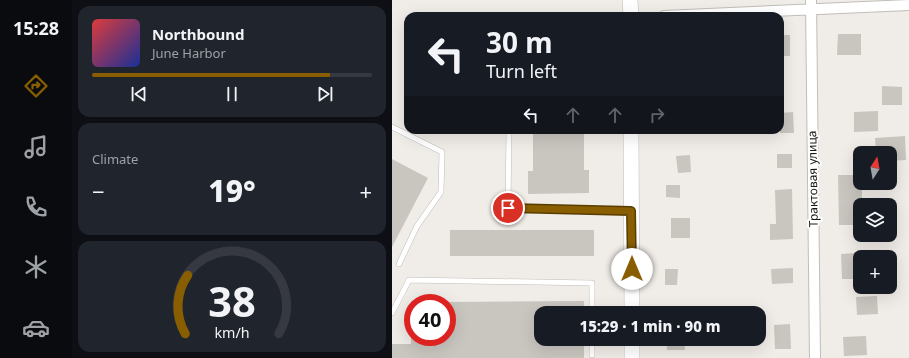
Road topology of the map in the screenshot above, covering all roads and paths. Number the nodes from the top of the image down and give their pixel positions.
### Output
1 (630, 0) edge
2 (811, 4) edge
3 (909, 5) edge
4 (631, 12) edge
5 (713, 12) edge
6 (392, 127) edge
7 (404, 133) edge
8 (406, 134) edge
9 (509, 134) edge
10 (631, 134) edge
11 (631, 211) junction
12 (399, 264) dead end
13 (592, 306) edge
14 (632, 306) edge
15 (392, 313) edge
16 (592, 346) edge
17 (632, 346) edge
18 (592, 355) dead end
19 (632, 358) edge
20 (815, 358) edge

1 - 4 street
2 - 3 street
2 - 5 street
2 - 20 street, Трактовая улица
6 - 7 lane
8 - 12 lane
9 - 11 lane
10 - 11 street
11 - 14 street
13 - 15 lane
16 - 18 lane
17 - 19 street

